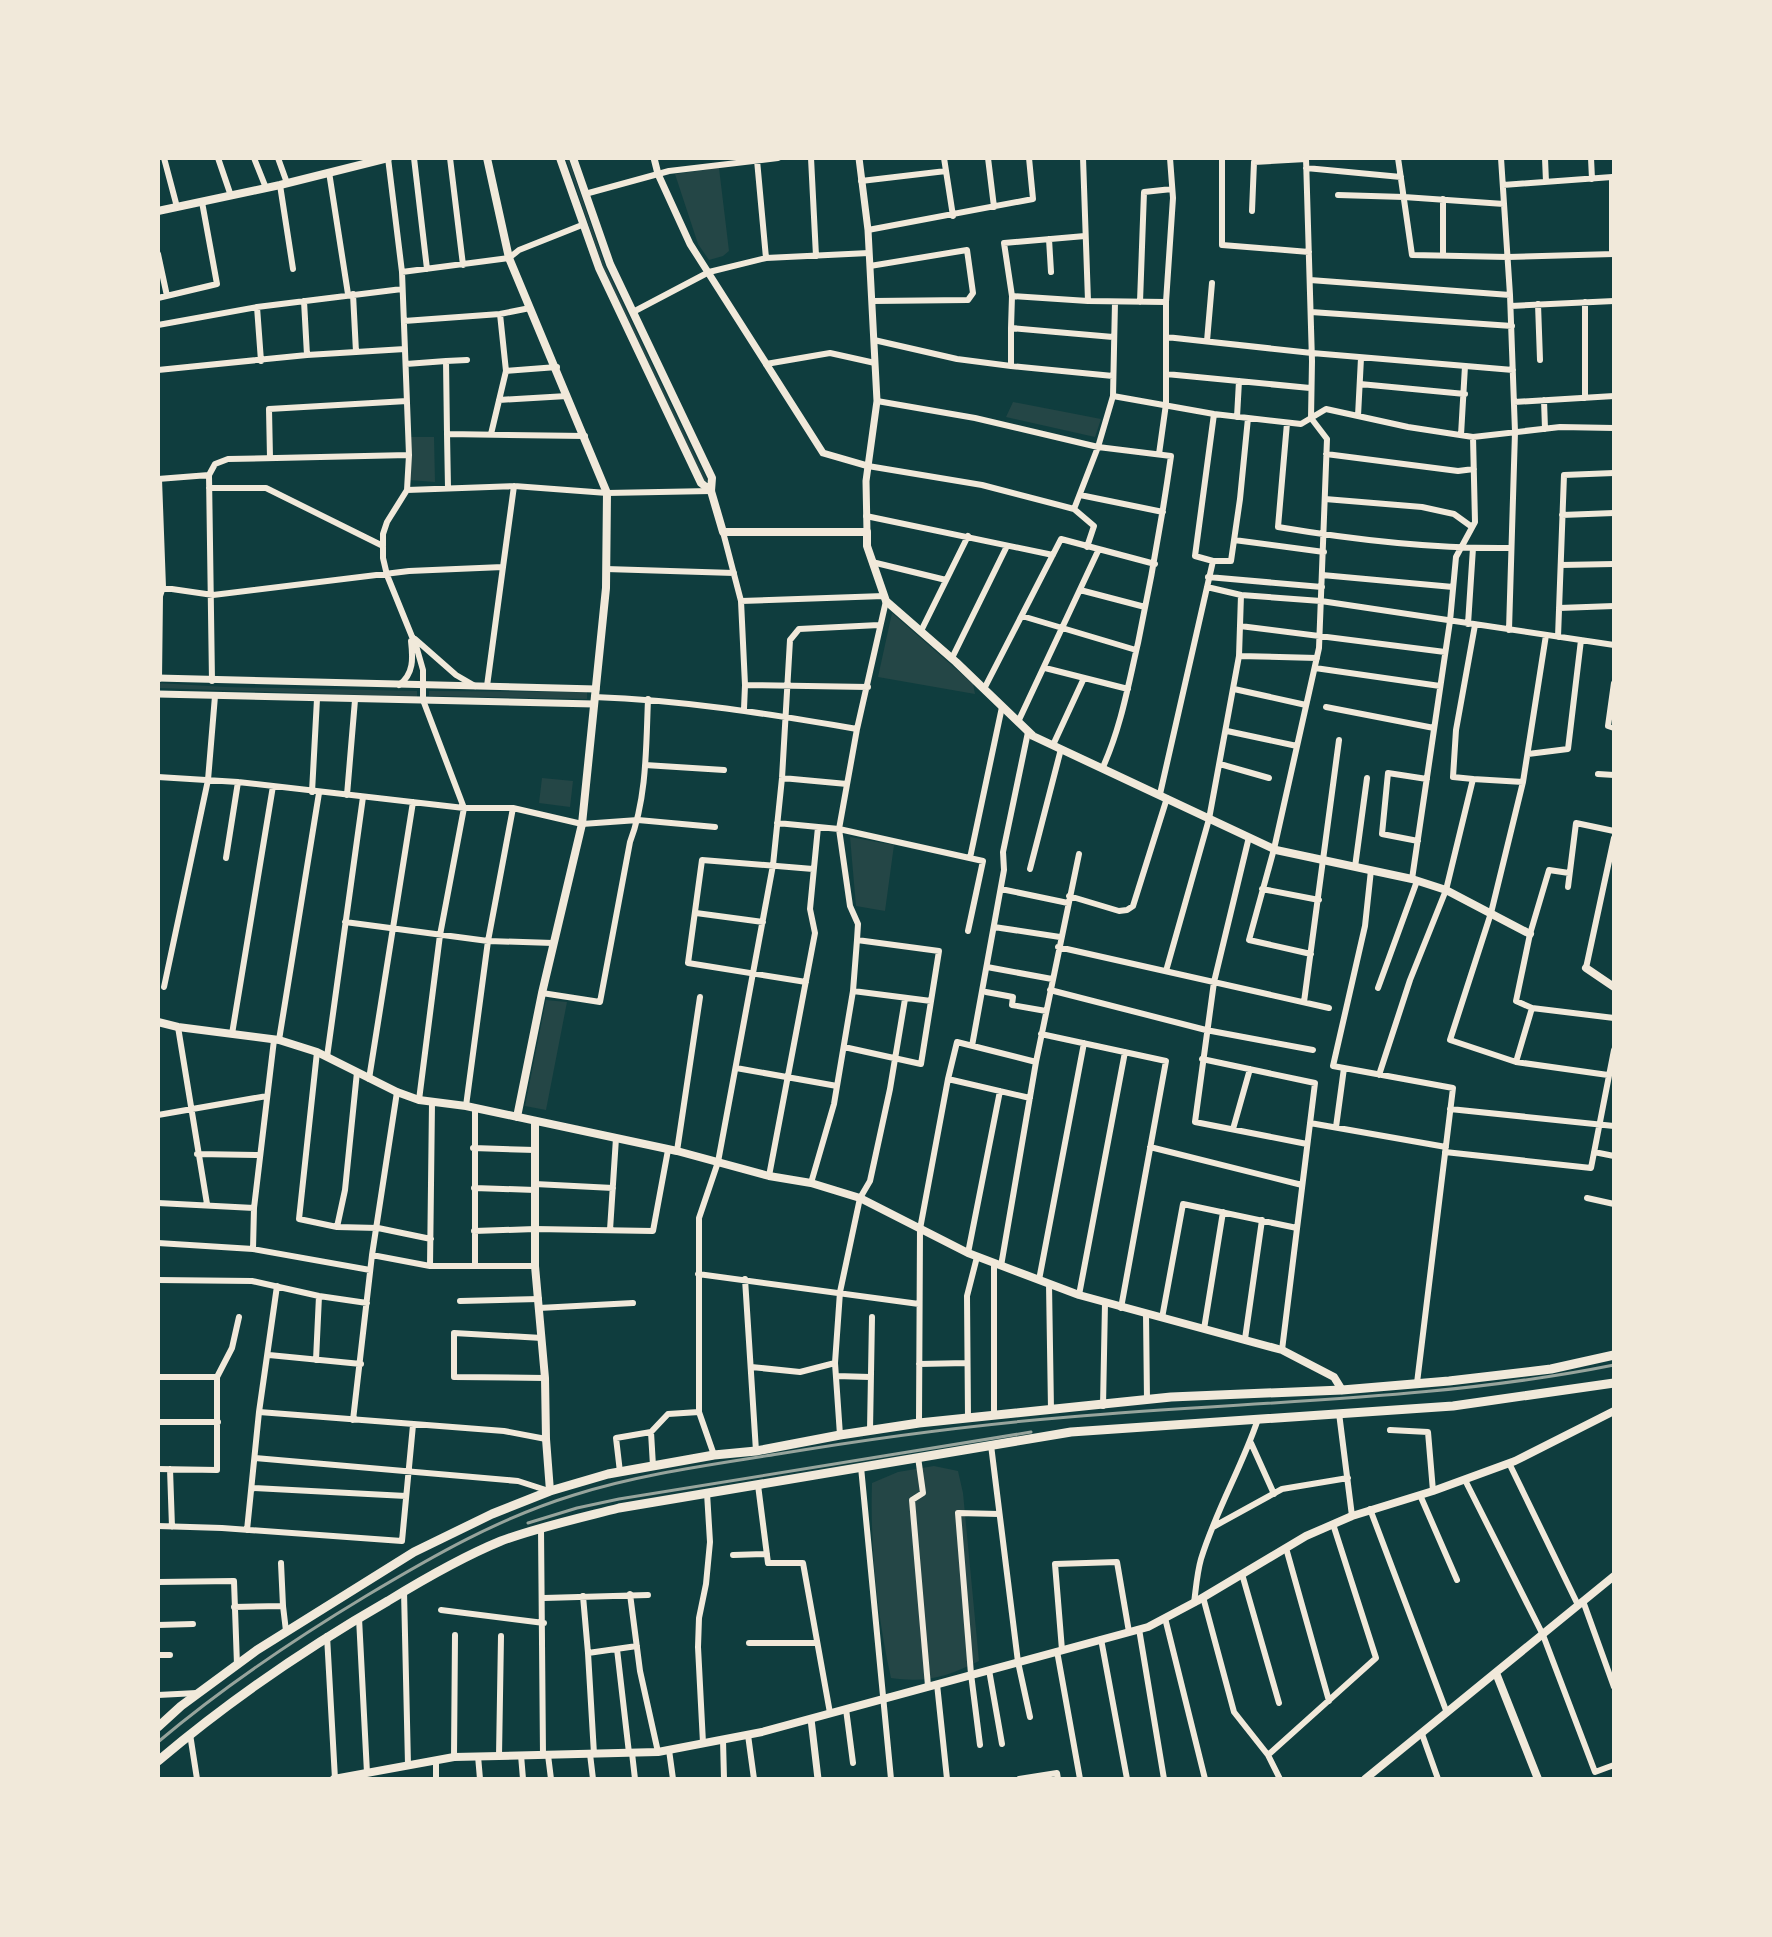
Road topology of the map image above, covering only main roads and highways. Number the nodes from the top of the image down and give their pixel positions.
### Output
1 (388, 158) edge
2 (487, 158) edge
3 (560, 158) edge
4 (573, 158) edge
5 (158, 211) edge
6 (711, 491) junction
7 (1530, 934) road end
8 (1586, 968) road end
9 (1614, 987) edge
10 (158, 1022) edge
11 (517, 1117) junction
12 (535, 1122) junction
13 (1614, 1355) edge
14 (1614, 1383) edge
15 (1342, 1390) junction
16 (1614, 1411) edge
17 (550, 1491) junction
18 (1614, 1576) edge
19 (1496, 1673) junction
20 (158, 1727) edge
21 (158, 1761) edge
22 (382, 1775) edge
23 (350, 1778) edge
24 (1369, 1778) edge
25 (334, 1779) edge
26 (1538, 1779) edge

1 - 5 main road
2 - 11 main road
3 - 6 main road
4 - 6 main road
6 - 7 main road
8 - 9 main road
10 - 11 main road
11 - 12 main road
12 - 15 main road
12 - 17 main road
13 - 15 main road
14 - 21 main road
15 - 17 main road
16 - 22 main road
17 - 20 main road
18 - 19 main road
19 - 24 main road
19 - 26 main road
22 - 23 main road
23 - 25 main road

